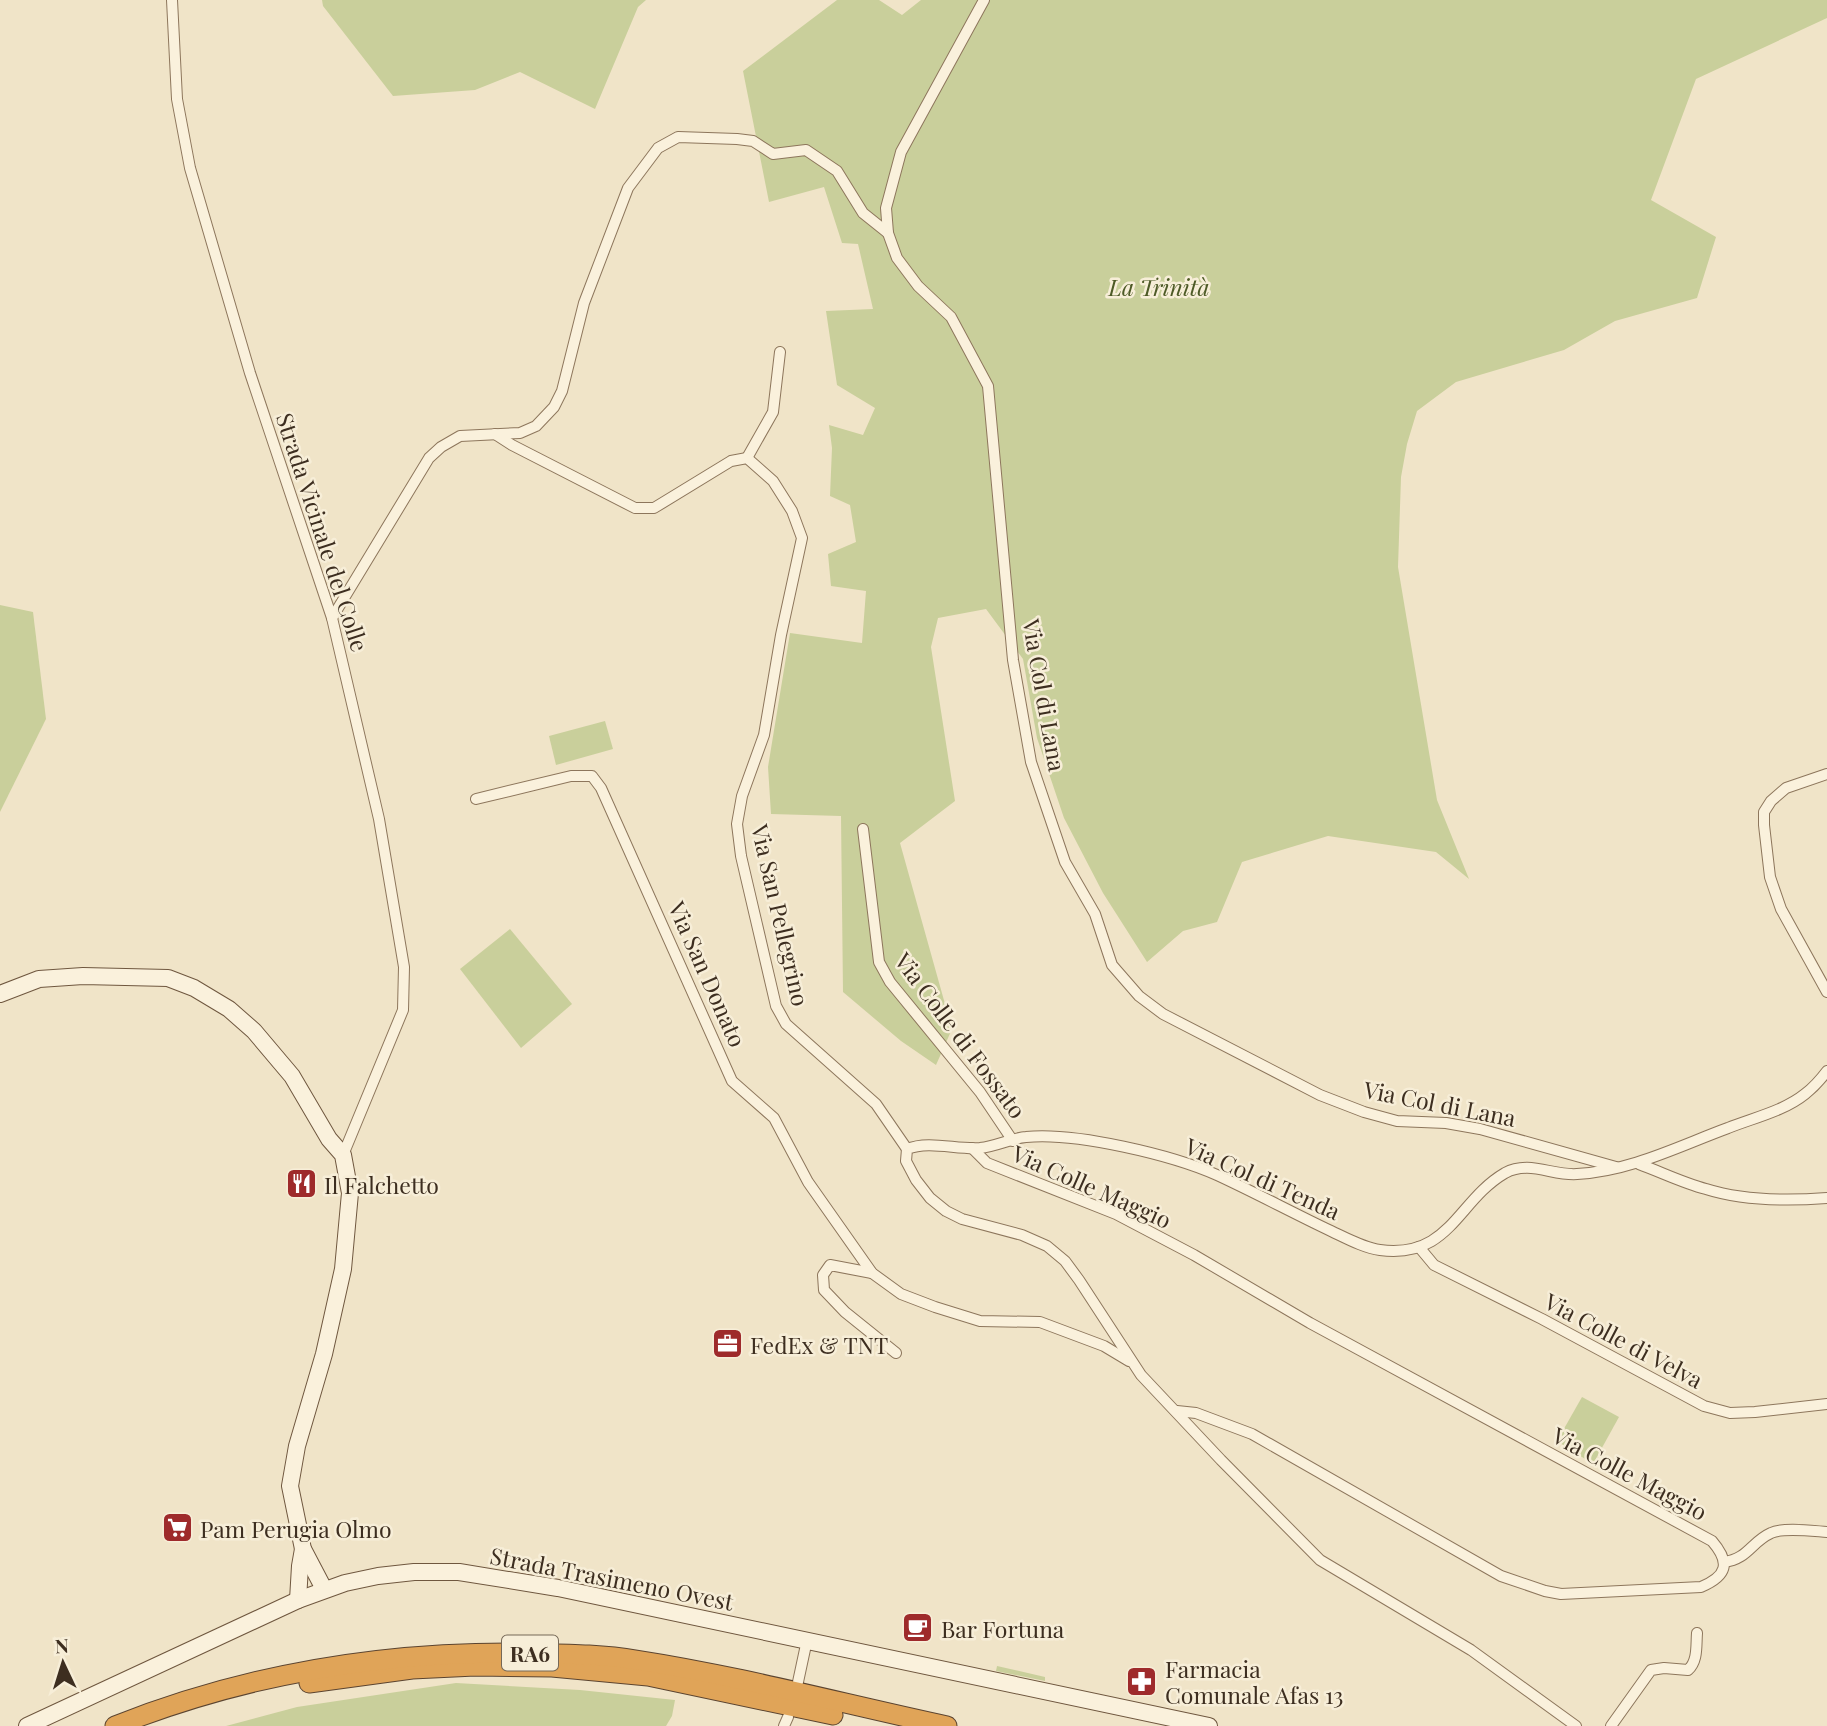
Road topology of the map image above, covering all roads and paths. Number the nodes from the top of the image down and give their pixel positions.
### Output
1 (172, 0) edge
2 (984, 0) edge
3 (888, 233) junction
4 (780, 352) dead end
5 (495, 434) junction
6 (747, 458) junction
7 (332, 618) junction
8 (1827, 774) edge
9 (476, 799) dead end
10 (863, 828) dead end
11 (1827, 992) edge
12 (0, 994) edge
13 (1827, 1071) edge
14 (1013, 1141) junction
15 (907, 1149) junction
16 (972, 1149) junction
17 (343, 1155) junction
18 (1639, 1164) junction
19 (1620, 1168) junction
20 (1827, 1198) edge
21 (1419, 1247) junction
22 (872, 1273) junction
23 (896, 1353) dead end
24 (1132, 1364) junction
25 (1827, 1404) edge
26 (1177, 1411) junction
27 (1827, 1532) edge
28 (303, 1549) junction
29 (1724, 1562) junction
30 (324, 1589) junction
31 (298, 1600) junction
32 (1698, 1633) dead end
33 (807, 1640) junction
34 (798, 1682) dead end
35 (27, 1726) edge
36 (115, 1726) edge
37 (149, 1726) edge
38 (887, 1726) edge
39 (947, 1726) edge
40 (1209, 1726) edge
41 (1576, 1726) edge
42 (1611, 1726) edge

1 - 7 street, Strada Vicinale del Colle
2 - 3 street, Via Col di Lana
3 - 5 street
3 - 19 street, Via Col di Lana
4 - 6 street
5 - 6 street
5 - 7 street
6 - 15 street, Via San Pellegrino
7 - 17 street, Strada Vicinale del Colle
8 - 11 street
9 - 22 street, Via San Donato
10 - 14 street, Via Colle di Fossato
12 - 17 main road
13 - 18 street, Via Col di Tenda
14 - 16 street, Via Col di Tenda
14 - 21 street, Via Col di Tenda
15 - 16 street, Via Col di Tenda
15 - 24 street
16 - 29 street, Via Colle Maggio
17 - 28 main road
18 - 19 street, Via Col di Tenda
18 - 20 street
19 - 21 street, Via Col di Tenda
21 - 25 street, Via Colle di Velva
22 - 23 street, Via San Donato
22 - 24 street, Via San Donato
24 - 26 street
26 - 29 street
26 - 41 street
27 - 29 street
28 - 30 main road
28 - 31 main road
30 - 31 main road, Strada Trasimeno Ovest
30 - 33 main road, Strada Trasimeno Ovest
31 - 35 main road, Strada Trasimeno Ovest
32 - 42 street
33 - 34 street
33 - 40 main road, Strada Trasimeno Ovest
36 - 39 highway, RA6
37 - 38 highway, RA6

